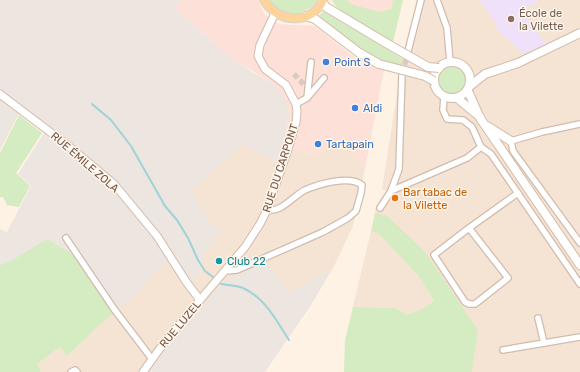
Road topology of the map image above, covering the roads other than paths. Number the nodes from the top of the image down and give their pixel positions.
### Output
1 (264, 0) edge
2 (421, 0) edge
3 (437, 0) edge
4 (322, 1) edge
5 (276, 13) junction
6 (306, 16) junction
7 (580, 33) edge
8 (408, 51) tunnel mouth
9 (311, 62) dead end
10 (450, 62) junction
11 (439, 68) junction
12 (468, 71) junction
13 (402, 73) tunnel mouth
14 (485, 74) junction
15 (324, 78) dead end
16 (434, 81) junction
17 (469, 89) junction
18 (0, 94) edge
19 (444, 97) junction
20 (307, 98) junction
21 (457, 98) junction
22 (296, 104) junction
23 (483, 121) junction
24 (580, 124) edge
25 (511, 141) junction
26 (481, 147) junction
27 (391, 191) junction
28 (518, 193) junction
29 (380, 208) dead end
30 (267, 210) junction
31 (469, 228) junction
32 (66, 238) dead end
33 (580, 243) edge
34 (580, 264) edge
35 (225, 270) junction
36 (219, 277) joint
37 (580, 284) edge
38 (200, 300) junction
39 (538, 318) dead end
40 (580, 337) edge
41 (544, 343) junction
42 (503, 350) dead end
43 (152, 359) junction
44 (72, 372) edge
45 (77, 372) edge
46 (143, 372) edge

1 - 5 main road
2 - 8 street
3 - 10 street
4 - 6 main road
4 - 11 main road, bridge
5 - 6 main road
5 - 22 street, RUE DU CARPONT
6 - 16 main road, bridge
7 - 14 main road
9 - 20 street
10 - 11 main road
10 - 12 main road
11 - 16 main road
12 - 14 main road
12 - 17 main road
13 - 27 street
14 - 17 main road
15 - 20 street
16 - 19 main road
17 - 21 main road
17 - 23 main road
18 - 38 street, RUE ÉMILE ZOLA
19 - 21 main road
19 - 26 street
20 - 22 street
21 - 23 main road
22 - 30 street, RUE DU CARPONT
23 - 25 main road
23 - 34 main road
24 - 25 street
25 - 33 street
26 - 27 street
26 - 28 street
27 - 29 street
28 - 31 street
28 - 37 street
30 - 35 street, RUE DU CARPONT
30 - 35 street
31 - 31 street
32 - 43 street
35 - 36 street, RUE DU CARPONT
36 - 38 street, RUE LUZEL
38 - 43 street, RUE LUZEL
39 - 41 street
40 - 41 street
41 - 42 street
43 - 46 street, RUE LUZEL
44 - 45 street

